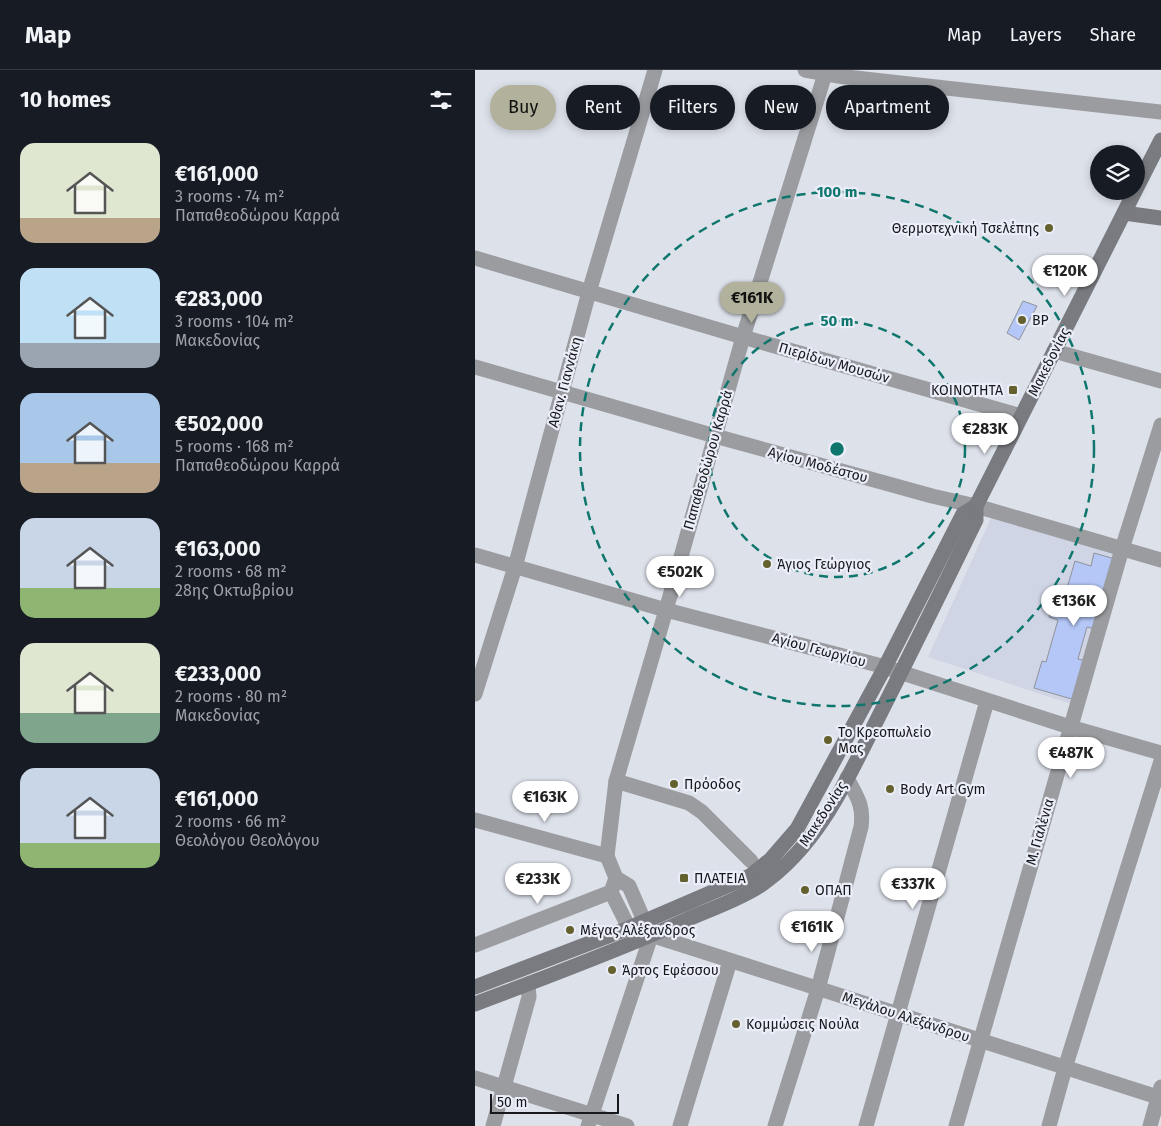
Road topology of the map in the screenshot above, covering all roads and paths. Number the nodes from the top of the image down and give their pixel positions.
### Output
1 (655, 70) edge
2 (805, 70) edge
3 (825, 74) junction
4 (1161, 112) edge
5 (1161, 140) edge
6 (1145, 172) edge
7 (1131, 200) edge
8 (1124, 213) junction
9 (1161, 218) edge
10 (475, 258) edge
11 (589, 292) junction
12 (743, 337) junction
13 (1054, 351) junction
14 (475, 367) edge
15 (1161, 381) edge
16 (562, 392) junction
17 (1021, 416) junction
18 (1161, 425) edge
19 (715, 436) junction
20 (976, 506) junction
21 (1122, 548) junction
22 (475, 555) edge
23 (1161, 560) edge
24 (515, 567) junction
25 (666, 610) junction
26 (885, 667) junction
27 (901, 672) junction
28 (475, 694) edge
29 (987, 701) junction
30 (1070, 728) junction
31 (1161, 753) edge
32 (1161, 761) edge
33 (847, 778) junction
34 (615, 781) junction
35 (475, 820) edge
36 (607, 856) junction
37 (751, 861) dead end
38 (614, 885) junction
39 (645, 921) junction
40 (629, 928) junction
41 (651, 936) junction
42 (475, 945) edge
43 (730, 961) junction
44 (528, 984) junction
45 (475, 987) edge
46 (818, 989) junction
47 (475, 1004) edge
48 (899, 1015) junction
49 (980, 1041) junction
50 (1065, 1068) junction
51 (475, 1078) edge
52 (505, 1086) junction
53 (1160, 1094) edge
54 (590, 1120) edge
55 (493, 1126) edge
56 (627, 1126) edge
57 (680, 1126) edge
58 (775, 1126) edge
59 (866, 1126) edge
60 (956, 1126) edge
61 (1049, 1126) edge
62 (1150, 1126) edge

1 - 11 street, Αθαν. Γιαννάκη
2 - 3 street
3 - 4 street
3 - 12 street, Παπαθεοδώρου Καρρά
5 - 6 main road, Μακεδονίας
7 - 8 main road, Μακεδονίας
8 - 9 main road
8 - 13 main road, Μακεδονίας
10 - 11 street, Πιερίδων Μουσών
11 - 12 street, Πιερίδων Μουσών
11 - 16 street, Αθαν. Γιαννάκη
12 - 17 street, Πιερίδων Μουσών
12 - 19 street, Παπαθεοδώρου Καρρά
13 - 15 street
13 - 17 main road, Μακεδονίας
14 - 16 street, Αγίου Μοδέστου
16 - 19 street, Αγίου Μοδέστου
16 - 24 street, Αθαν. Γιαννάκη
17 - 20 main road, Μακεδονίας
18 - 21 street, Μ. Γιαλένια
19 - 20 street, Αγίου Μοδέστου
19 - 25 street, Παπαθεοδώρου Καρρά
20 - 21 street, Αγίου Μοδέστου
20 - 26 main road, Μακεδονίας
20 - 27 main road, Μακεδονίας
21 - 23 street, Αγίου Μοδέστου
21 - 30 street, Μ. Γιαλένια
22 - 24 street, Αγίου Γεωργίου
24 - 25 street, Αγίου Γεωργίου
24 - 28 street, Αθαν. Γιαννάκη
25 - 26 street, Αγίου Γεωργίου
25 - 34 street, Παπαθεοδώρου Καρρά
26 - 27 street, Αγίου Γεωργίου
26 - 39 main road, Μακεδονίας
27 - 29 street, Αγίου Γεωργίου
27 - 33 main road, Μακεδονίας
29 - 30 street, Αγίου Γεωργίου
29 - 48 street
30 - 31 street, Αγίου Γεωργίου
30 - 49 street, Μ. Γιαλένια
32 - 50 street
33 - 41 main road, Μακεδονίας
33 - 46 street
34 - 36 street, Παπαθεοδώρου Καρρά
34 - 37 street
35 - 36 street
36 - 38 street, Παπαθεοδώρου Καρρά
38 - 39 street, Παπαθεοδώρου Καρρά
38 - 40 street, Παπαθεοδώρου Καρρά
38 - 42 street
39 - 40 main road, Μακεδονίας
39 - 41 street, Παπαθεοδώρου Καρρά
40 - 41 street
40 - 45 main road, Μακεδονίας
41 - 43 street, Μεγάλου Αλεξάνδρου
41 - 44 main road, Μακεδονίας
41 - 54 street
43 - 46 street, Μεγάλου Αλεξάνδρου
43 - 57 street
44 - 47 main road, Μακεδονίας
44 - 52 street
46 - 48 street, Μεγάλου Αλεξάνδρου
46 - 58 street
48 - 49 street, Μεγάλου Αλεξάνδρου
48 - 59 street
49 - 50 street, Μεγάλου Αλεξάνδρου
49 - 60 street, Μ. Γιαλένια
50 - 53 street, Μεγάλου Αλεξάνδρου
50 - 61 street
51 - 52 street
52 - 54 street
52 - 55 street
53 - 62 street
54 - 56 street

